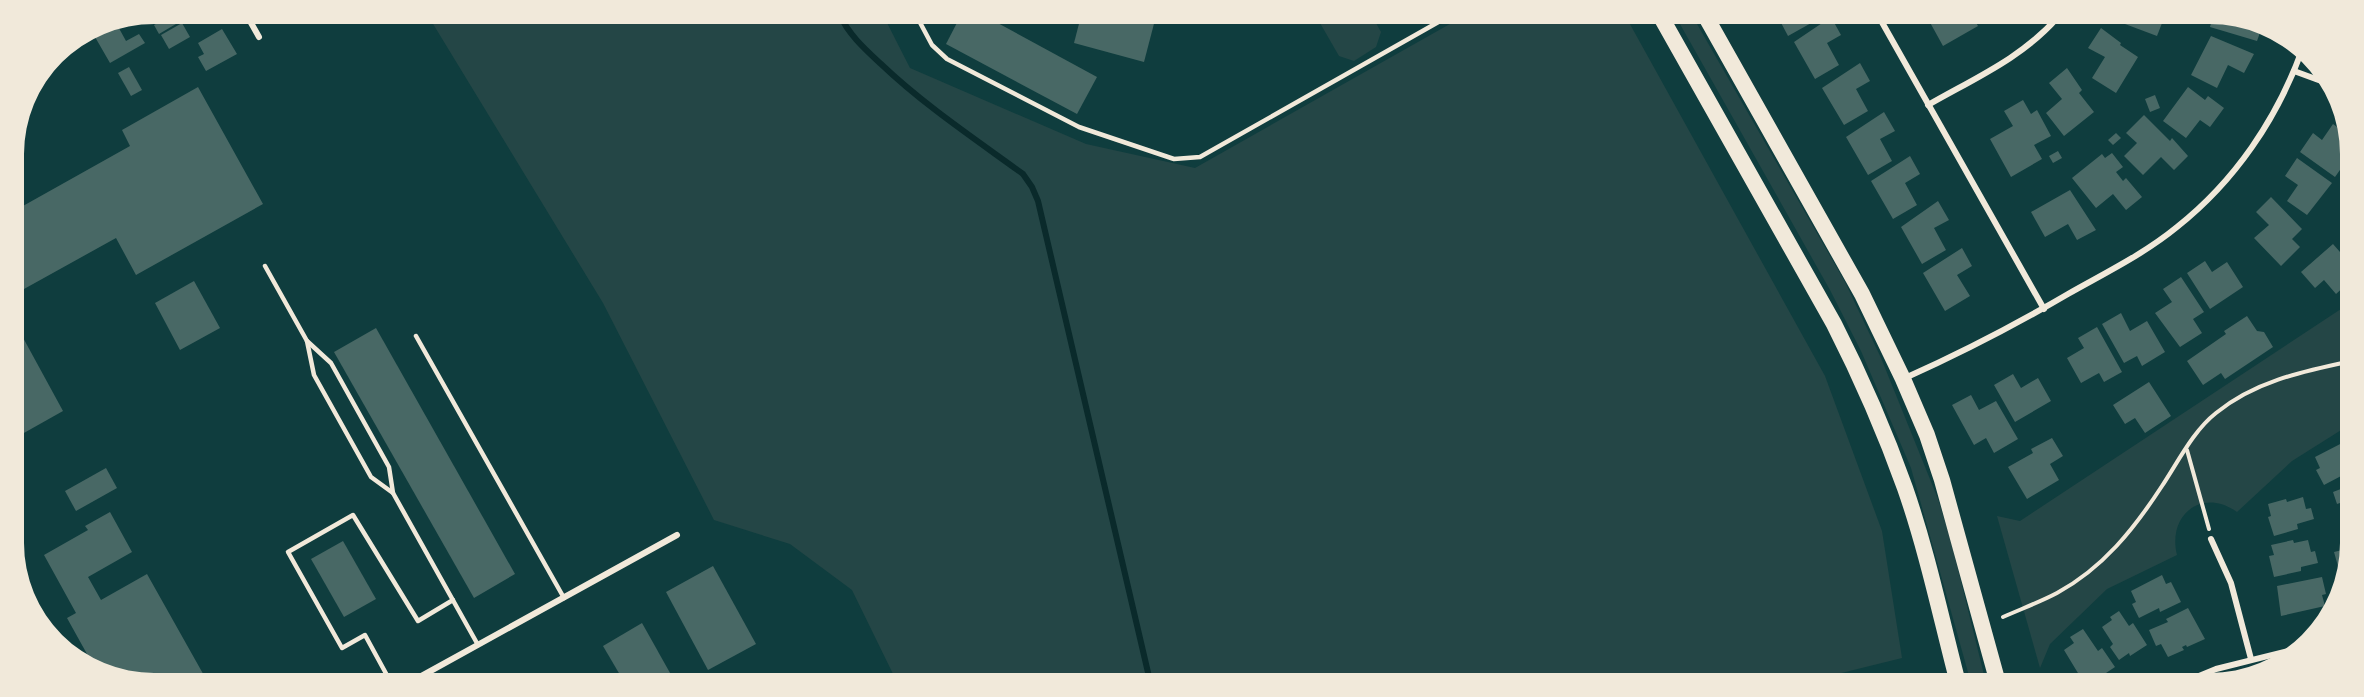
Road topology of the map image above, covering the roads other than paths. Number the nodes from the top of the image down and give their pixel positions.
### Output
1 (252, 24) edge
2 (921, 24) edge
3 (1435, 24) edge
4 (1665, 24) edge
5 (1710, 24) edge
6 (1883, 24) edge
7 (2051, 24) edge
8 (259, 37) dead end
9 (2299, 59) edge
10 (2294, 71) junction
11 (2316, 79) edge
12 (1928, 105) junction
13 (265, 266) dead end
14 (2043, 309) junction
15 (417, 336) dead end
16 (307, 341) junction
17 (1903, 379) junction
18 (393, 493) junction
19 (678, 535) dead end
20 (2211, 539) road end
21 (564, 598) junction
22 (453, 600) junction
23 (478, 645) junction
24 (2280, 653) edge
25 (2251, 659) junction
26 (386, 673) edge
27 (428, 673) edge
28 (1956, 673) edge
29 (1996, 673) edge
30 (2206, 673) edge

1 - 8 street
2 - 3 lane
4 - 28 highway
5 - 17 highway
6 - 12 street
7 - 12 street
9 - 10 street
10 - 11 street
10 - 14 street
12 - 14 street
13 - 16 lane
14 - 17 street
15 - 21 lane
16 - 18 lane
16 - 18 lane
17 - 29 highway
18 - 22 lane
19 - 21 street
20 - 25 street
21 - 23 street
22 - 23 lane
22 - 26 lane
23 - 27 street
24 - 25 street
25 - 30 street

